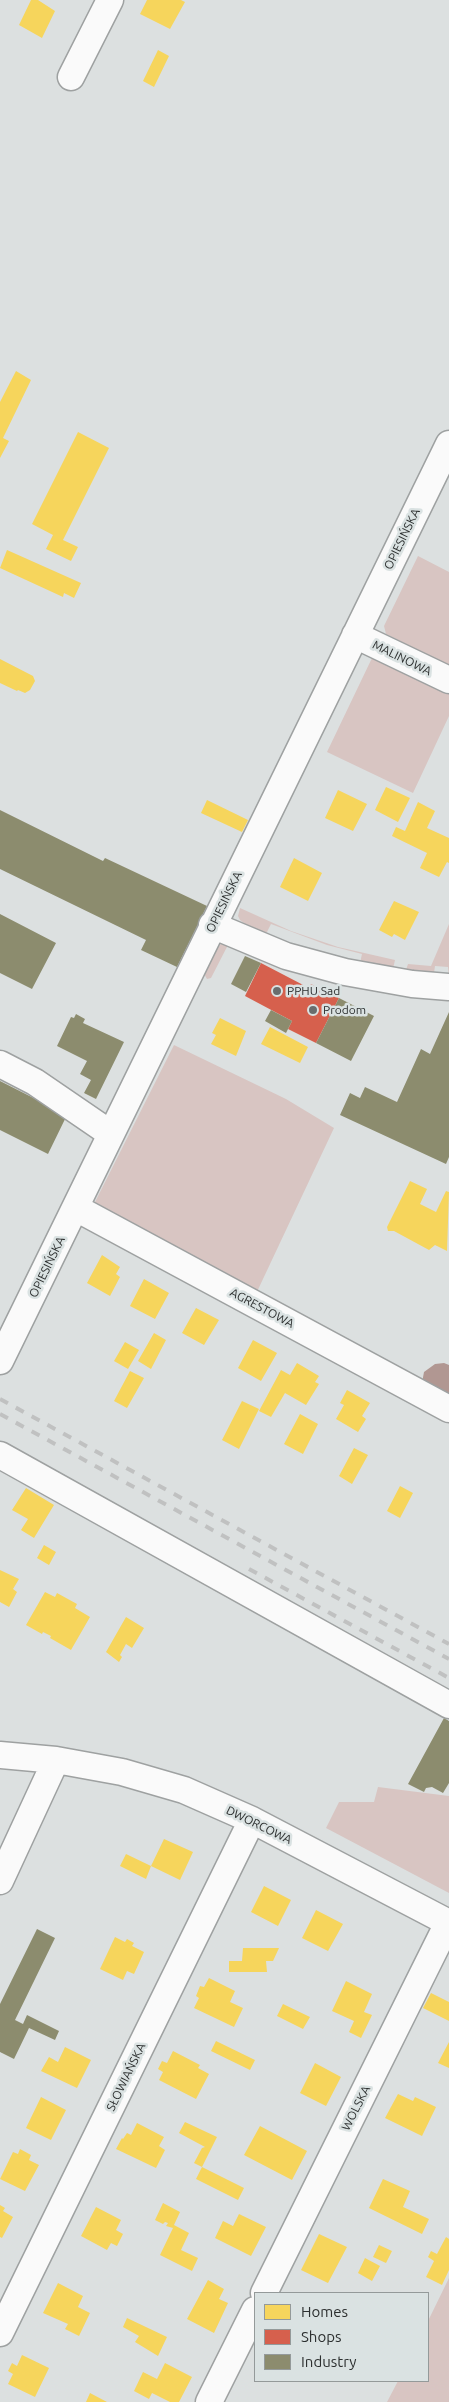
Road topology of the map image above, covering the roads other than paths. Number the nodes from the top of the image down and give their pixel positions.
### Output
1 (110, 0) edge
2 (71, 77) dead end
3 (449, 444) edge
4 (355, 635) junction
5 (449, 680) edge
6 (212, 925) junction
7 (449, 988) edge
8 (0, 1064) edge
9 (112, 1134) junction
10 (76, 1208) junction
11 (0, 1361) edge
12 (449, 1409) edge
13 (0, 1455) edge
14 (449, 1705) edge
15 (0, 1755) edge
16 (56, 1760) junction
17 (252, 1820) junction
18 (0, 1881) edge
19 (449, 1923) edge
20 (264, 2292) edge
21 (254, 2312) edge
22 (0, 2333) edge
23 (209, 2402) edge

1 - 2 street
3 - 4 street, OPIESIŃSKA
4 - 5 street, MALINOWA
4 - 6 street, OPIESIŃSKA
6 - 7 street
6 - 9 street, OPIESIŃSKA
8 - 9 street
9 - 10 street, OPIESIŃSKA
10 - 11 street, OPIESIŃSKA
10 - 12 street, AGRESTOWA
13 - 14 street
15 - 16 street, DWORCOWA
16 - 17 street, DWORCOWA
16 - 18 street
17 - 19 street, DWORCOWA
17 - 22 street, SŁOWIAŃSKA
19 - 20 street, WOLSKA
21 - 23 street

